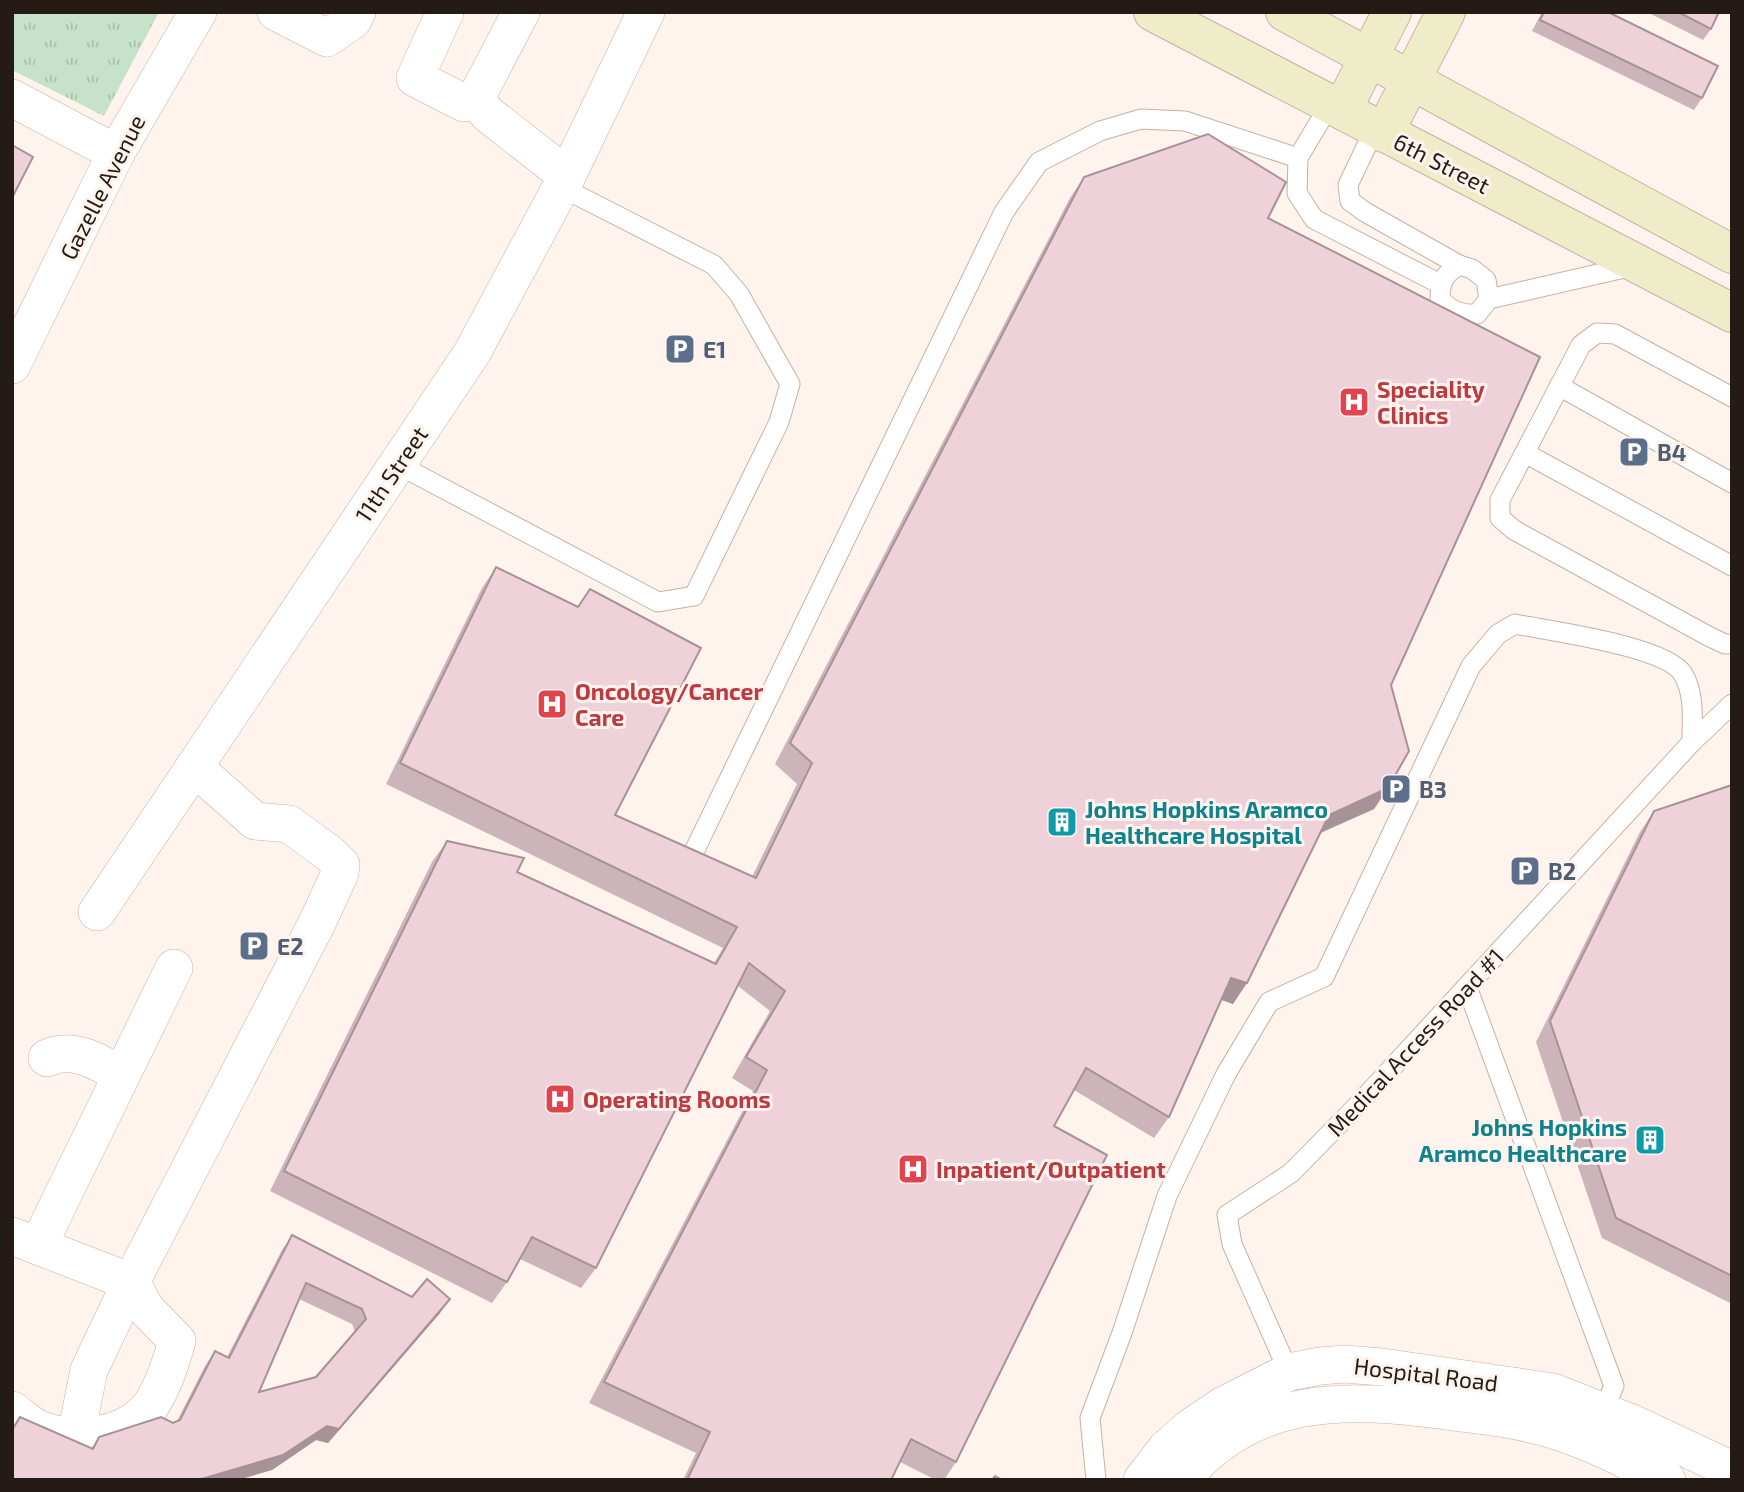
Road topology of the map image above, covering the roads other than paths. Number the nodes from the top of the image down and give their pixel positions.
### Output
1 (198, 12) edge
2 (276, 12) edge
3 (357, 12) edge
4 (445, 12) edge
5 (521, 12) edge
6 (646, 12) edge
7 (1153, 12) edge
8 (1285, 12) edge
9 (1392, 12) edge
10 (1446, 12) edge
11 (1369, 58) junction
12 (1411, 81) junction
13 (12, 99) edge
14 (475, 100) junction
15 (1336, 107) junction
16 (1380, 131) junction
17 (116, 153) junction
18 (1298, 158) junction
19 (564, 181) junction
20 (1732, 254) edge
21 (1459, 265) junction
22 (1638, 265) junction
23 (1440, 284) junction
24 (1489, 299) junction
25 (1732, 313) edge
26 (12, 365) edge
27 (1559, 386) junction
28 (1732, 397) edge
29 (1525, 453) junction
30 (397, 464) junction
31 (1732, 484) edge
32 (1732, 566) edge
33 (1732, 644) edge
34 (1732, 704) edge
35 (1692, 742) junction
36 (194, 767) junction
37 (686, 868) edge
38 (97, 912) dead end
39 (174, 968) dead end
40 (1467, 986) junction
41 (47, 1058) dead end
42 (121, 1075) junction
43 (25, 1241) edge
44 (131, 1282) junction
45 (1289, 1373) junction
46 (1304, 1407) junction
47 (12, 1410) edge
48 (1603, 1414) junction
49 (76, 1435) junction
50 (1732, 1470) edge
51 (1096, 1480) edge
52 (1142, 1480) edge
53 (1182, 1480) edge
54 (1667, 1480) edge

1 - 17 street, Gazelle Avenue
2 - 3 street
4 - 14 street
5 - 14 street
6 - 19 street, 11th Street
7 - 15 main road, 6th Street
8 - 11 main road
9 - 11 main road
10 - 12 main road
11 - 12 main road
11 - 15 main road
12 - 16 main road
12 - 20 main road
13 - 17 street
14 - 19 street
15 - 16 main road, 6th Street
15 - 18 lane
16 - 21 lane
16 - 22 main road, 6th Street
17 - 26 street, Gazelle Avenue
18 - 23 lane
18 - 37 lane
19 - 30 street, 11th Street
19 - 30 lane
21 - 23 lane
21 - 24 lane
22 - 24 lane
22 - 25 main road, 6th Street
23 - 24 lane
27 - 28 lane
27 - 29 lane
27 - 31 lane
29 - 32 lane
29 - 33 lane
30 - 36 street, 11th Street
34 - 35 lane, Medical Access Road #1
35 - 40 lane, Medical Access Road #1
35 - 51 lane
36 - 38 street, 11th Street
36 - 44 street
39 - 42 street
40 - 45 lane, Medical Access Road #1
40 - 48 lane
41 - 42 street
42 - 43 street
43 - 44 street
44 - 49 street
44 - 49 street
45 - 46 lane, Medical Access Road #1
45 - 48 street, Hospital Road
45 - 52 street, Hospital Road
46 - 48 street, Hospital Road
46 - 53 street, Hospital Road
47 - 49 street
48 - 50 street, Hospital Road
48 - 54 street, Hospital Road

